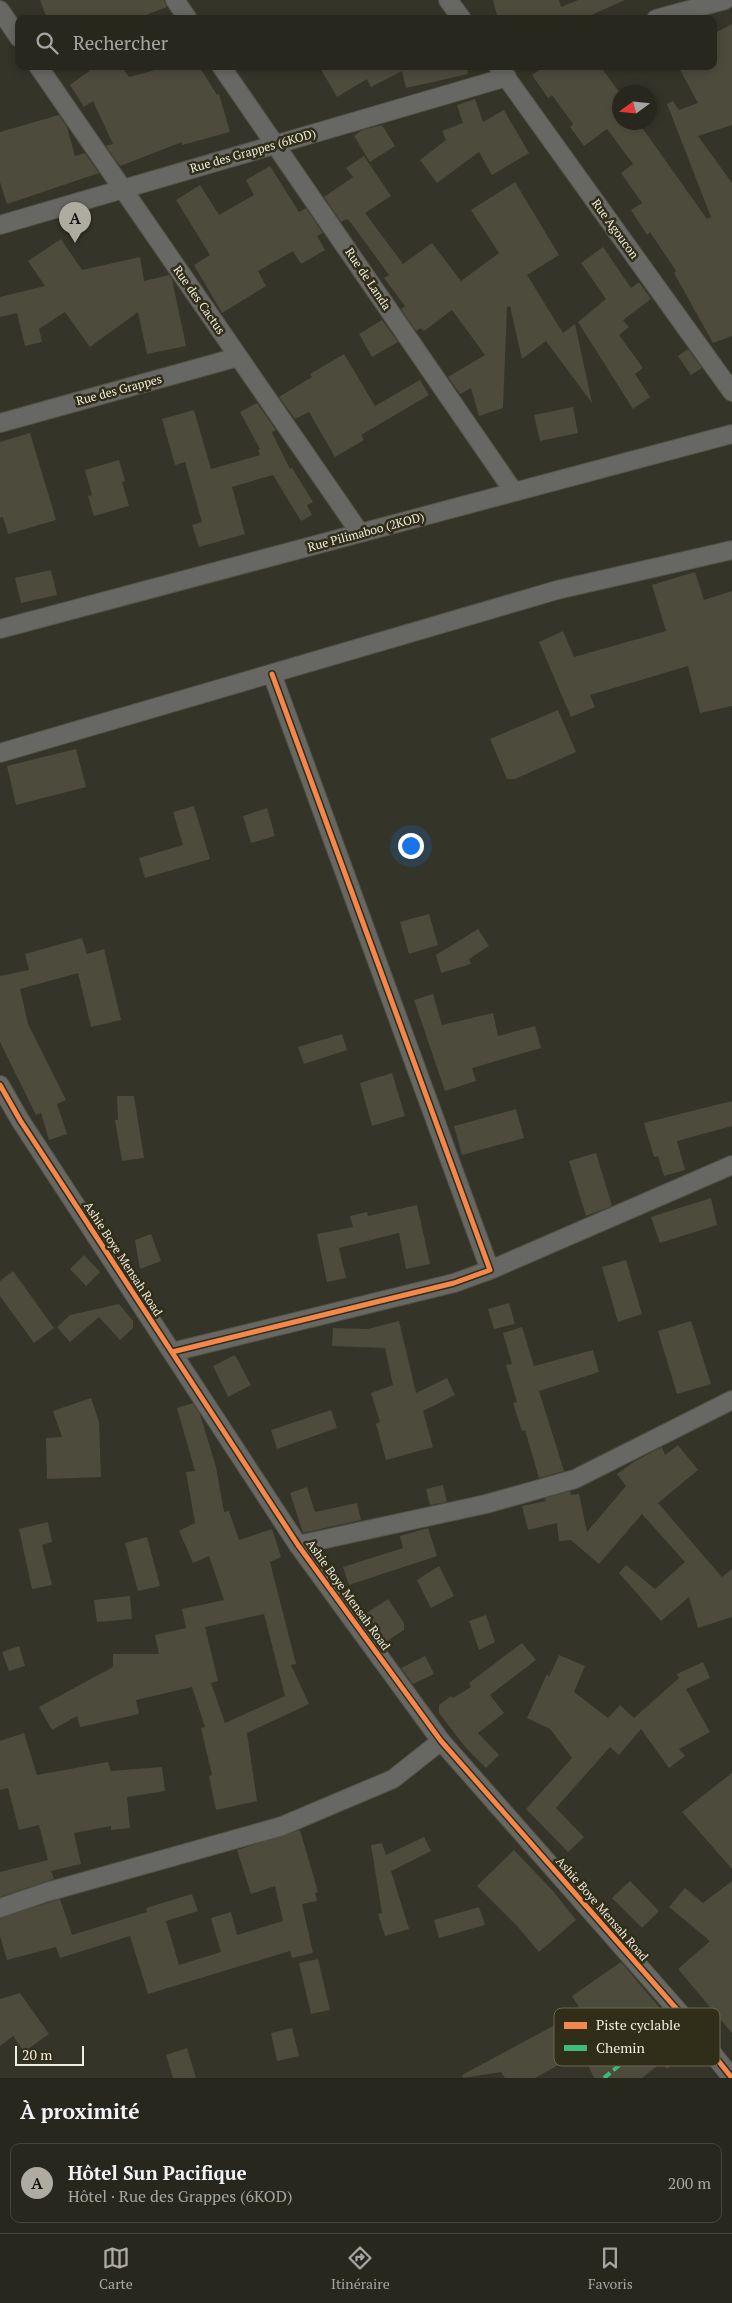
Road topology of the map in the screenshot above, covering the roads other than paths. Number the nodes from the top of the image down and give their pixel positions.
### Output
1 (175, 0) edge
2 (448, 0) edge
3 (725, 0) edge
4 (0, 10) edge
5 (185, 15) edge
6 (459, 15) edge
7 (671, 15) edge
8 (15, 32) edge
9 (41, 70) edge
10 (224, 70) edge
11 (503, 72) edge
12 (276, 144) junction
13 (123, 190) junction
14 (0, 225) edge
15 (238, 357) junction
16 (732, 392) edge
17 (0, 423) edge
18 (732, 434) edge
19 (514, 492) junction
20 (360, 534) junction
21 (732, 550) edge
22 (0, 629) edge
23 (272, 674) junction
24 (0, 753) edge
25 (0, 1085) edge
26 (732, 1166) edge
27 (490, 1270) junction
28 (172, 1352) junction
29 (732, 1400) edge
30 (298, 1545) junction
31 (441, 1741) junction
32 (0, 1908) edge
33 (676, 2008) edge
34 (720, 2063) edge
35 (732, 2078) edge

1 - 5 street
2 - 6 street
3 - 7 street
4 - 8 street
9 - 13 street, Rue des Cactus
10 - 12 street, Rue de Landa
11 - 12 street, Rue des Grappes (6KOD)
11 - 16 street, Rue Agoucon
12 - 13 street, Rue des Grappes (6KOD)
12 - 19 street, Rue de Landa
13 - 14 street, Rue des Grappes (6KOD)
13 - 15 street, Rue des Cactus
15 - 17 street, Rue des Grappes
15 - 20 street, Rue des Cactus
18 - 19 street, Rue Pilimaboo (2KOD)
19 - 20 street, Rue Pilimaboo (2KOD)
20 - 22 street, Rue Pilimaboo (2KOD)
21 - 23 street
23 - 24 street
23 - 27 street
25 - 28 street, Ashie Boye Mensah Road
26 - 27 street
27 - 28 street
28 - 30 street, Ashie Boye Mensah Road
29 - 30 street
30 - 31 street, Ashie Boye Mensah Road
31 - 32 street
31 - 33 street, Ashie Boye Mensah Road
34 - 35 street, Ashie Boye Mensah Road

